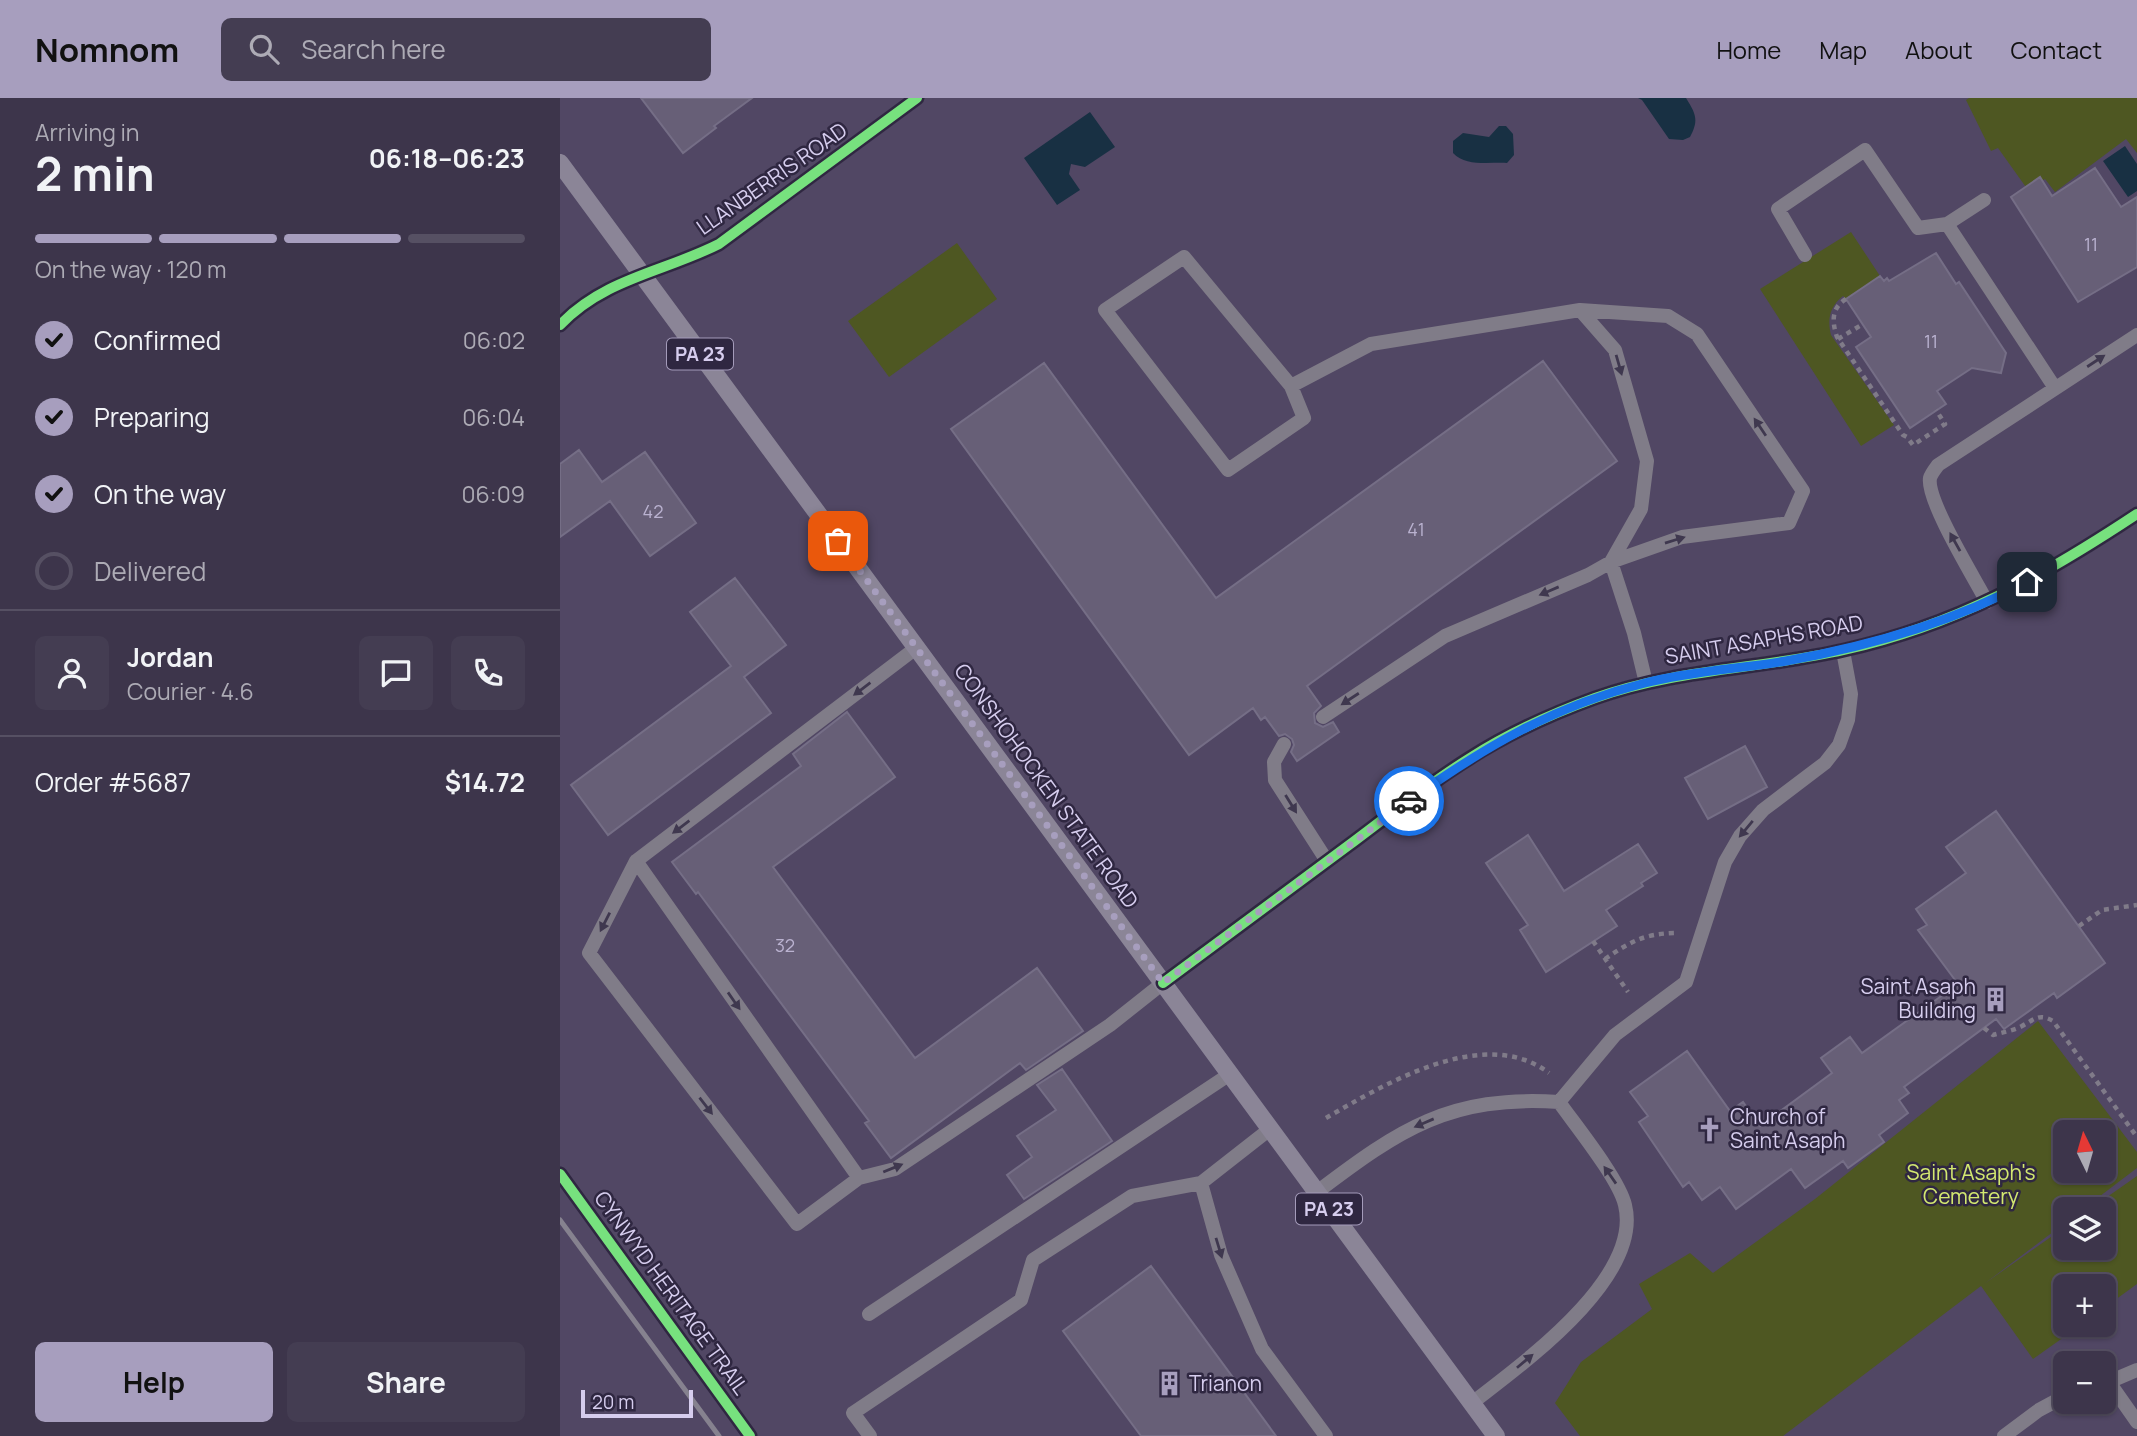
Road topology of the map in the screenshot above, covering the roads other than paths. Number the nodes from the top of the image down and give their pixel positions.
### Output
1 (917, 98) edge
2 (563, 171) edge
3 (1984, 201) dead end
4 (1947, 224) junction
5 (1805, 255) dead end
6 (641, 274) junction
7 (1580, 310) junction
8 (560, 325) edge
9 (2137, 335) edge
10 (1291, 386) junction
11 (2055, 388) junction
12 (2137, 514) edge
13 (1611, 562) junction
14 (1987, 602) junction
15 (916, 648) junction
16 (1843, 651) junction
17 (1646, 683) junction
18 (1323, 717) dead end
19 (1284, 744) dead end
20 (636, 861) junction
21 (1327, 862) junction
22 (1163, 983) junction
23 (1230, 1074) junction
24 (1563, 1097) junction
25 (1270, 1129) junction
26 (859, 1178) junction
27 (1201, 1183) junction
28 (1317, 1192) junction
29 (869, 1314) dead end
30 (2137, 1370) edge
31 (2116, 1379) edge
32 (2116, 1396) edge
33 (2053, 1402) edge
34 (1472, 1404) junction
35 (2137, 1422) edge
36 (870, 1436) edge
37 (1326, 1436) edge
38 (1496, 1436) edge
39 (2004, 1436) edge

1 - 6 street, LLANBERRIS ROAD
2 - 6 main road, CONSHOHOCKEN STATE ROAD / PA 23
3 - 4 street
4 - 5 street
4 - 11 street
6 - 8 street, LLANBERRIS ROAD
6 - 15 main road, CONSHOHOCKEN STATE ROAD / PA 23
7 - 10 street
7 -> 13 street
13 -> 7 street
11 -> 9 street
10 - 10 street
14 -> 11 street
12 - 14 street, SAINT ASAPHS ROAD
13 - 17 street
13 -> 18 street
14 - 16 street, SAINT ASAPHS ROAD
15 -> 20 street
15 - 22 main road, CONSHOHOCKEN STATE ROAD / PA 23
16 - 17 street, SAINT ASAPHS ROAD
16 -> 24 street
17 - 21 street, SAINT ASAPHS ROAD
19 -> 21 street
20 -> 26 street
20 -> 26 street
21 - 22 street, SAINT ASAPHS ROAD
22 - 23 main road, CONSHOHOCKEN STATE ROAD / PA 23
26 -> 22 street, SAINT ASAPHS ROAD
23 - 25 main road, CONSHOHOCKEN STATE ROAD / PA 23
23 - 29 street
24 -> 28 street
34 -> 24 street
25 - 27 street
25 - 28 main road, CONSHOHOCKEN STATE ROAD / PA 23
27 - 36 street
27 -> 37 street
28 - 34 main road, CONSHOHOCKEN STATE ROAD / PA 23
30 - 31 street
32 - 35 street
33 - 39 street
34 - 38 main road, CONSHOHOCKEN STATE ROAD / PA 23

